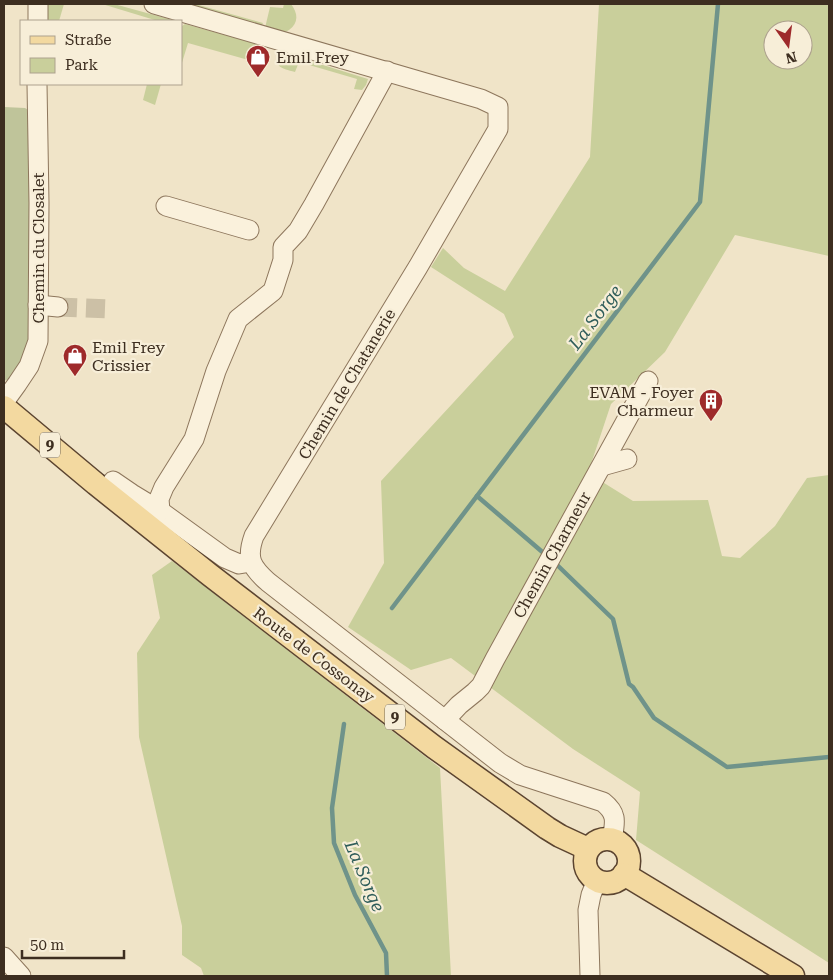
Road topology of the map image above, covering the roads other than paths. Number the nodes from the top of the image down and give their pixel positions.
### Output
1 (38, 4) edge
2 (154, 4) edge
3 (38, 20) edge
4 (387, 71) junction
5 (37, 85) edge
6 (166, 206) dead end
7 (249, 230) dead end
8 (38, 305) junction
9 (58, 307) tunnel mouth
10 (648, 381) dead end
11 (4, 402) edge
12 (4, 407) edge
13 (4, 423) edge
14 (628, 459) dead end
15 (602, 466) junction
16 (105, 483) junction
17 (160, 511) junction
18 (251, 562) junction
19 (445, 720) junction
20 (612, 840) junction
21 (588, 849) junction
22 (624, 874) junction
23 (597, 880) junction
24 (4, 957) edge
25 (21, 976) edge
26 (590, 976) edge
27 (793, 976) edge

1 - 3 street
2 - 4 street, Chemin de Chatanerie
4 - 17 street
4 - 18 street, Chemin de Chatanerie
5 - 8 street, Chemin du Closalet
6 - 7 street
8 - 9 street
8 - 11 street, Chemin du Closalet
10 - 15 street, Chemin Charmeur
12 - 16 main road, Route de Cossonay / 9
13 - 16 main road, Route de Cossonay / 9
14 - 15 street
15 - 19 street, Chemin Charmeur
16 - 17 street
16 - 21 main road, Route de Cossonay / 9
17 - 18 street
18 - 19 street
19 - 20 street
20 - 21 main road
20 - 22 main road
21 - 23 main road
22 - 23 main road
22 - 27 main road
23 - 26 street
24 - 25 street

